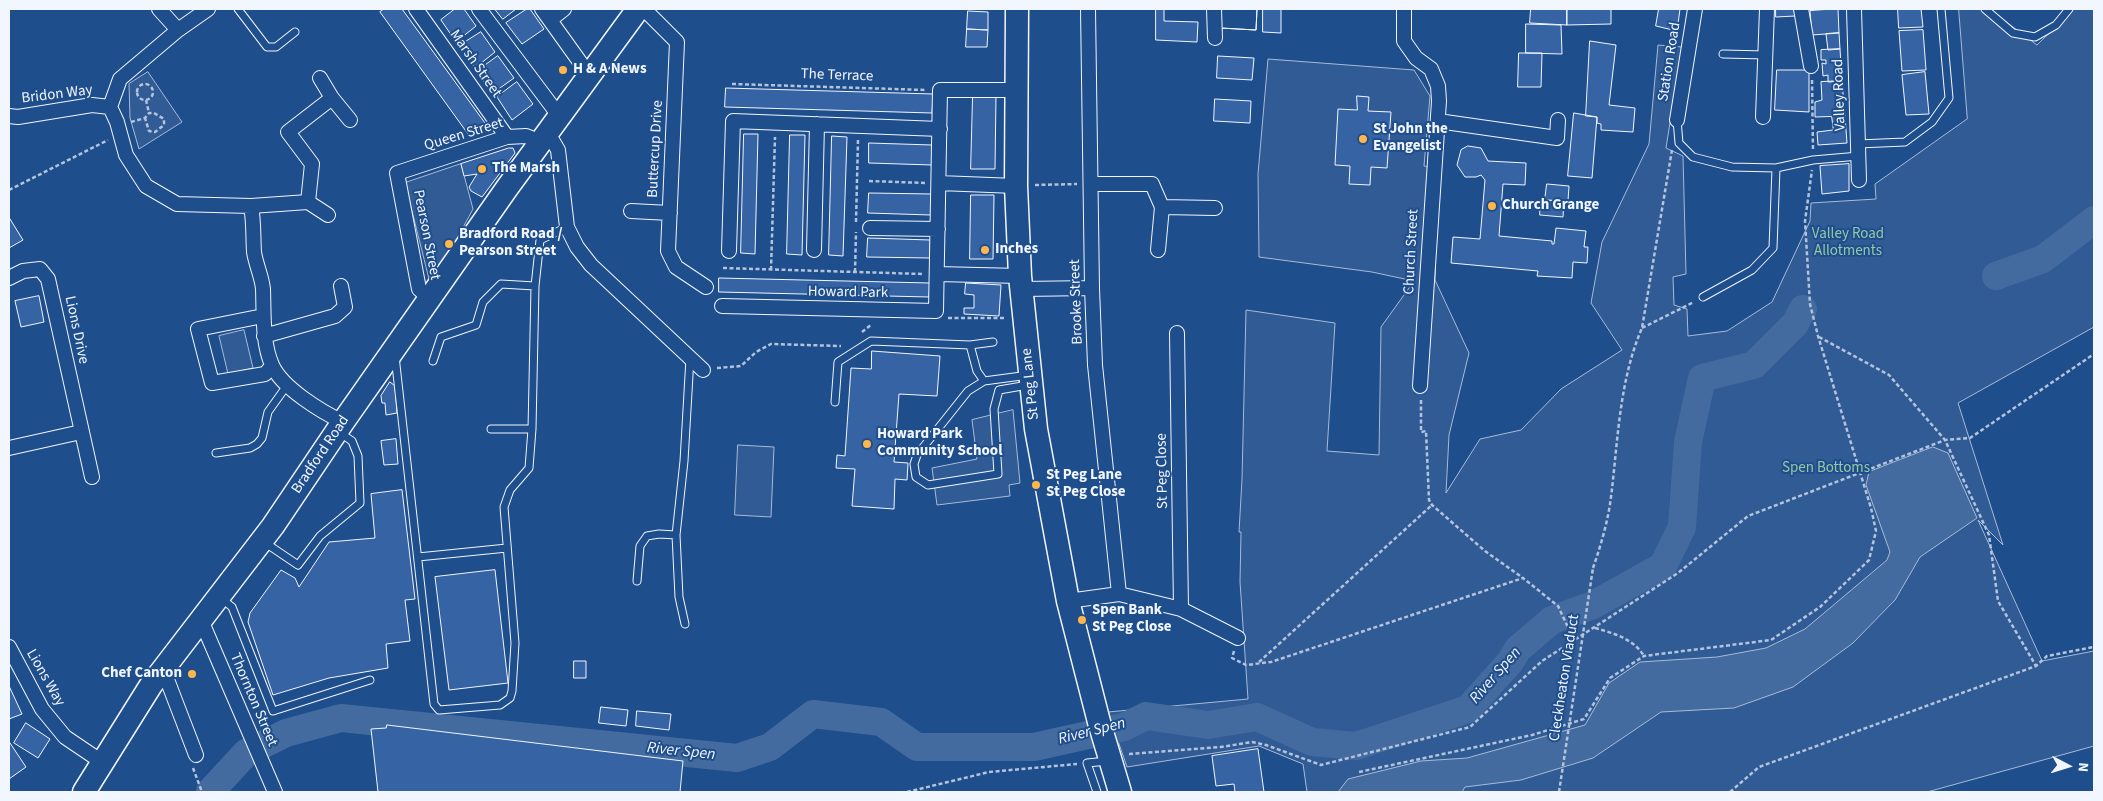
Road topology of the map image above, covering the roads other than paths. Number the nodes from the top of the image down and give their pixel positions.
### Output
1 (159, 9) edge
2 (208, 9) edge
3 (238, 9) edge
4 (416, 9) edge
5 (479, 9) edge
6 (564, 9) edge
7 (638, 9) edge
8 (644, 9) edge
9 (1017, 9) edge
10 (1088, 9) edge
11 (1214, 9) edge
12 (1404, 9) edge
13 (1695, 9) edge
14 (1767, 9) edge
15 (1802, 9) edge
16 (1854, 9) edge
17 (1941, 9) edge
18 (1984, 9) edge
19 (2069, 9) edge
20 (546, 14) edge
21 (178, 30) junction
22 (295, 32) dead end
23 (1215, 38) dead end
24 (1723, 54) dead end
25 (1766, 55) junction
26 (1811, 66) road end
27 (590, 76) junction
28 (320, 78) dead end
29 (1016, 90) junction
30 (332, 98) junction
31 (110, 107) junction
32 (9, 116) edge
33 (1763, 117) dead end
34 (350, 120) dead end
35 (1438, 120) junction
36 (1558, 120) dead end
37 (1677, 120) joint
38 (817, 124) junction
39 (940, 129) junction
40 (550, 131) junction
41 (507, 137) junction
42 (1858, 150) junction
43 (1776, 168) junction
44 (397, 173) joint
45 (1859, 180) dead end
46 (939, 183) junction
47 (1091, 184) junction
48 (1016, 186) junction
49 (308, 202) junction
50 (252, 206) junction
51 (1162, 208) junction
52 (1214, 208) dead end
53 (631, 211) dead end
54 (670, 214) junction
55 (328, 215) dead end
56 (567, 227) junction
57 (870, 228) dead end
58 (938, 229) junction
59 (814, 250) dead end
60 (1158, 250) dead end
61 (729, 251) dead end
62 (937, 274) junction
63 (9, 278) edge
64 (1021, 282) junction
65 (341, 286) dead end
66 (535, 286) junction
67 (706, 287) dead end
68 (1092, 288) junction
69 (1703, 297) road end
70 (430, 298) junction
71 (722, 306) dead end
72 (264, 316) junction
73 (1177, 332) dead end
74 (264, 336) junction
75 (993, 342) dead end
76 (970, 345) junction
77 (394, 348) junction
78 (690, 358) junction
79 (433, 360) dead end
80 (272, 366) junction
81 (703, 370) road end
82 (1031, 380) junction
83 (984, 381) junction
84 (288, 384) junction
85 (1420, 386) road end
86 (835, 402) dead end
87 (340, 427) junction
88 (492, 429) dead end
89 (532, 429) junction
90 (82, 432) junction
91 (9, 448) edge
92 (216, 454) dead end
93 (92, 477) dead end
94 (676, 535) junction
95 (262, 541) junction
96 (507, 548) junction
97 (418, 557) junction
98 (637, 582) dead end
99 (1119, 594) junction
100 (219, 596) junction
101 (1068, 601) junction
102 (1181, 609) junction
103 (201, 620) junction
104 (686, 624) dead end
105 (1238, 638) road end
106 (9, 647) edge
107 (163, 669) junction
108 (370, 680) dead end
109 (196, 755) road end
110 (1110, 756) junction
111 (102, 762) junction
112 (84, 792) edge
113 (275, 792) edge
114 (1097, 792) edge
115 (1120, 792) edge

1 - 21 street
2 - 21 street
3 - 22 lane
4 - 41 street, Marsh Street
5 - 40 street
6 - 20 street
7 - 27 main road, Bradford Road
8 - 54 street, Buttercup Drive
9 - 29 main road, St Peg Lane
10 - 47 street, Brooke Street
11 - 23 street
12 - 35 street, Church Street
13 - 37 street, Station Road
14 - 25 street
15 - 26 street
16 - 42 street, Valley Road
17 - 42 lane
18 - 19 lane
20 - 27 street
21 - 31 street
24 - 25 lane
25 - 33 street
27 - 40 main road, Bradford Road
28 - 30 street
29 - 39 street
29 - 48 main road, St Peg Lane
30 - 34 street
30 - 49 street
31 - 32 street, Bridon Way
31 - 50 street
35 - 36 street
35 - 85 street, Church Street
37 - 43 lane
38 - 39 street
38 - 59 street
38 - 61 street
39 - 46 street
40 - 41 street, Queen Street
40 - 56 street
40 - 70 main road, Bradford Road
41 - 44 street, Queen Street
42 - 43 lane
42 - 45 street, Valley Road
43 - 69 lane
44 - 70 street, Pearson Street
46 - 48 street
46 - 58 street
47 - 51 street
47 - 68 street, Brooke Street
48 - 64 main road, St Peg Lane
49 - 50 street
49 - 55 street
50 - 72 street
51 - 52 street
51 - 60 street
53 - 54 street
54 - 67 street, Buttercup Drive
56 - 66 lane
56 - 78 street
57 - 58 street
58 - 62 street
62 - 64 street
62 - 71 street, Howard Park
63 - 90 street, Lions Drive
64 - 68 street
64 - 82 main road, St Peg Lane
65 - 74 street
66 - 79 lane
66 - 89 lane
68 - 99 street, Brooke Street
70 - 77 main road, Bradford Road
72 - 74 street
72 - 80 street
73 - 102 street, St Peg Close
74 - 80 street
75 - 76 lane
76 - 83 lane
76 - 86 lane
77 - 87 main road, Bradford Road
77 - 97 lane
78 - 81 street
78 - 94 lane
80 - 84 street
82 - 83 lane
82 - 83 lane
82 - 101 main road, St Peg Lane
84 - 87 street
84 - 92 lane
87 - 95 main road, Bradford Road
87 - 95 lane
88 - 89 lane
89 - 96 lane
90 - 91 street
90 - 93 street, Lions Drive
94 - 98 lane
94 - 104 lane
95 - 100 main road, Bradford Road
96 - 97 lane
96 - 97 lane
99 - 101 street
99 - 102 street
100 - 103 main road, Bradford Road
100 - 108 lane
101 - 110 main road, St Peg Lane
102 - 105 street
103 - 107 main road, Bradford Road
103 - 113 street, Thornton Street
106 - 111 street, Lions Way
107 - 109 street
107 - 111 main road, Bradford Road
110 - 114 lane
110 - 115 main road, St Peg Lane
111 - 112 main road, Bradford Road

